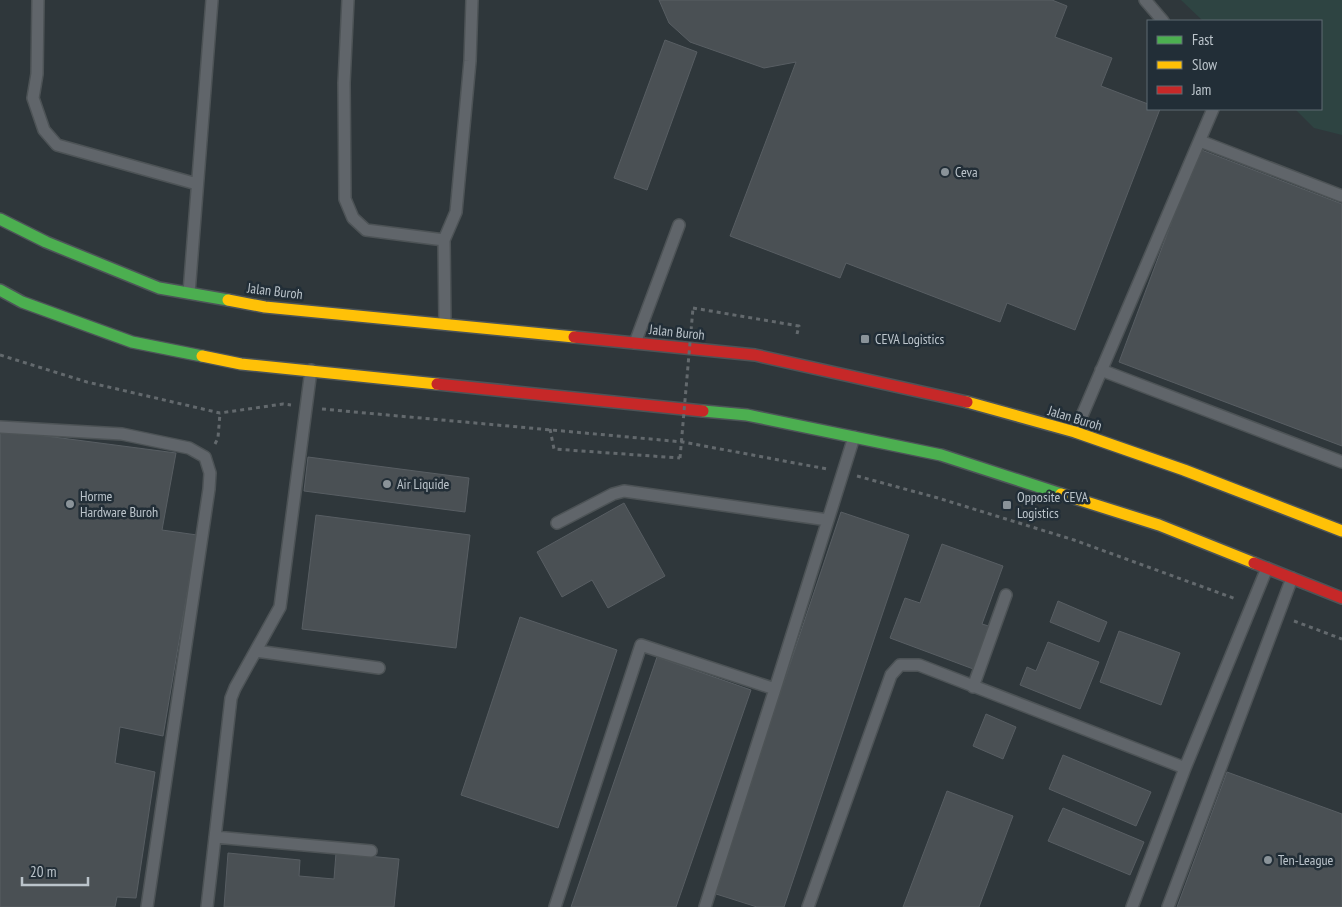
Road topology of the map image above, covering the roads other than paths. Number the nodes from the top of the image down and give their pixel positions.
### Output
1 (38, 0) edge
2 (212, 0) edge
3 (348, 0) edge
4 (472, 0) edge
5 (1145, 0) edge
6 (1161, 20) edge
7 (1213, 110) edge
8 (1200, 141) junction
9 (197, 184) junction
10 (1342, 196) edge
11 (0, 219) edge
12 (679, 225) dead end
13 (444, 240) junction
14 (0, 290) edge
15 (189, 293) junction
16 (445, 324) junction
17 (635, 343) junction
18 (311, 370) junction
19 (1102, 370) junction
20 (0, 427) edge
21 (1074, 432) junction
22 (854, 437) junction
23 (1342, 462) edge
24 (828, 520) junction
25 (557, 523) dead end
26 (1342, 531) edge
27 (1267, 568) junction
28 (1292, 578) junction
29 (1006, 596) dead end
30 (1342, 598) edge
31 (256, 651) junction
32 (379, 668) dead end
33 (973, 688) junction
34 (775, 689) junction
35 (1186, 768) junction
36 (215, 837) junction
37 (371, 851) dead end
38 (147, 907) edge
39 (206, 907) edge
40 (555, 907) edge
41 (704, 907) edge
42 (808, 907) edge
43 (1132, 907) edge
44 (1168, 907) edge

1 - 9 lane
2 - 9 lane
3 - 13 lane
4 - 13 lane
5 - 6 lane
7 - 8 lane
8 - 10 lane
8 - 19 lane
9 - 15 lane
11 - 15 main road, Jalan Buroh
12 - 17 lane
13 - 16 lane
14 - 18 main road
15 - 16 main road, Jalan Buroh
16 - 17 main road, Jalan Buroh
17 - 21 main road, Jalan Buroh
18 - 22 main road
18 - 31 lane
19 - 21 lane
19 - 23 lane
20 - 38 lane
21 - 26 main road, Jalan Buroh
22 - 24 lane
22 - 27 main road
24 - 25 lane
24 - 34 lane
27 - 28 main road
27 - 35 lane
28 - 30 main road
28 - 44 lane
29 - 33 lane
31 - 32 lane
31 - 36 lane
33 - 35 lane
33 - 42 lane
34 - 40 lane
34 - 41 lane
35 - 43 lane
36 - 37 lane
36 - 39 lane

